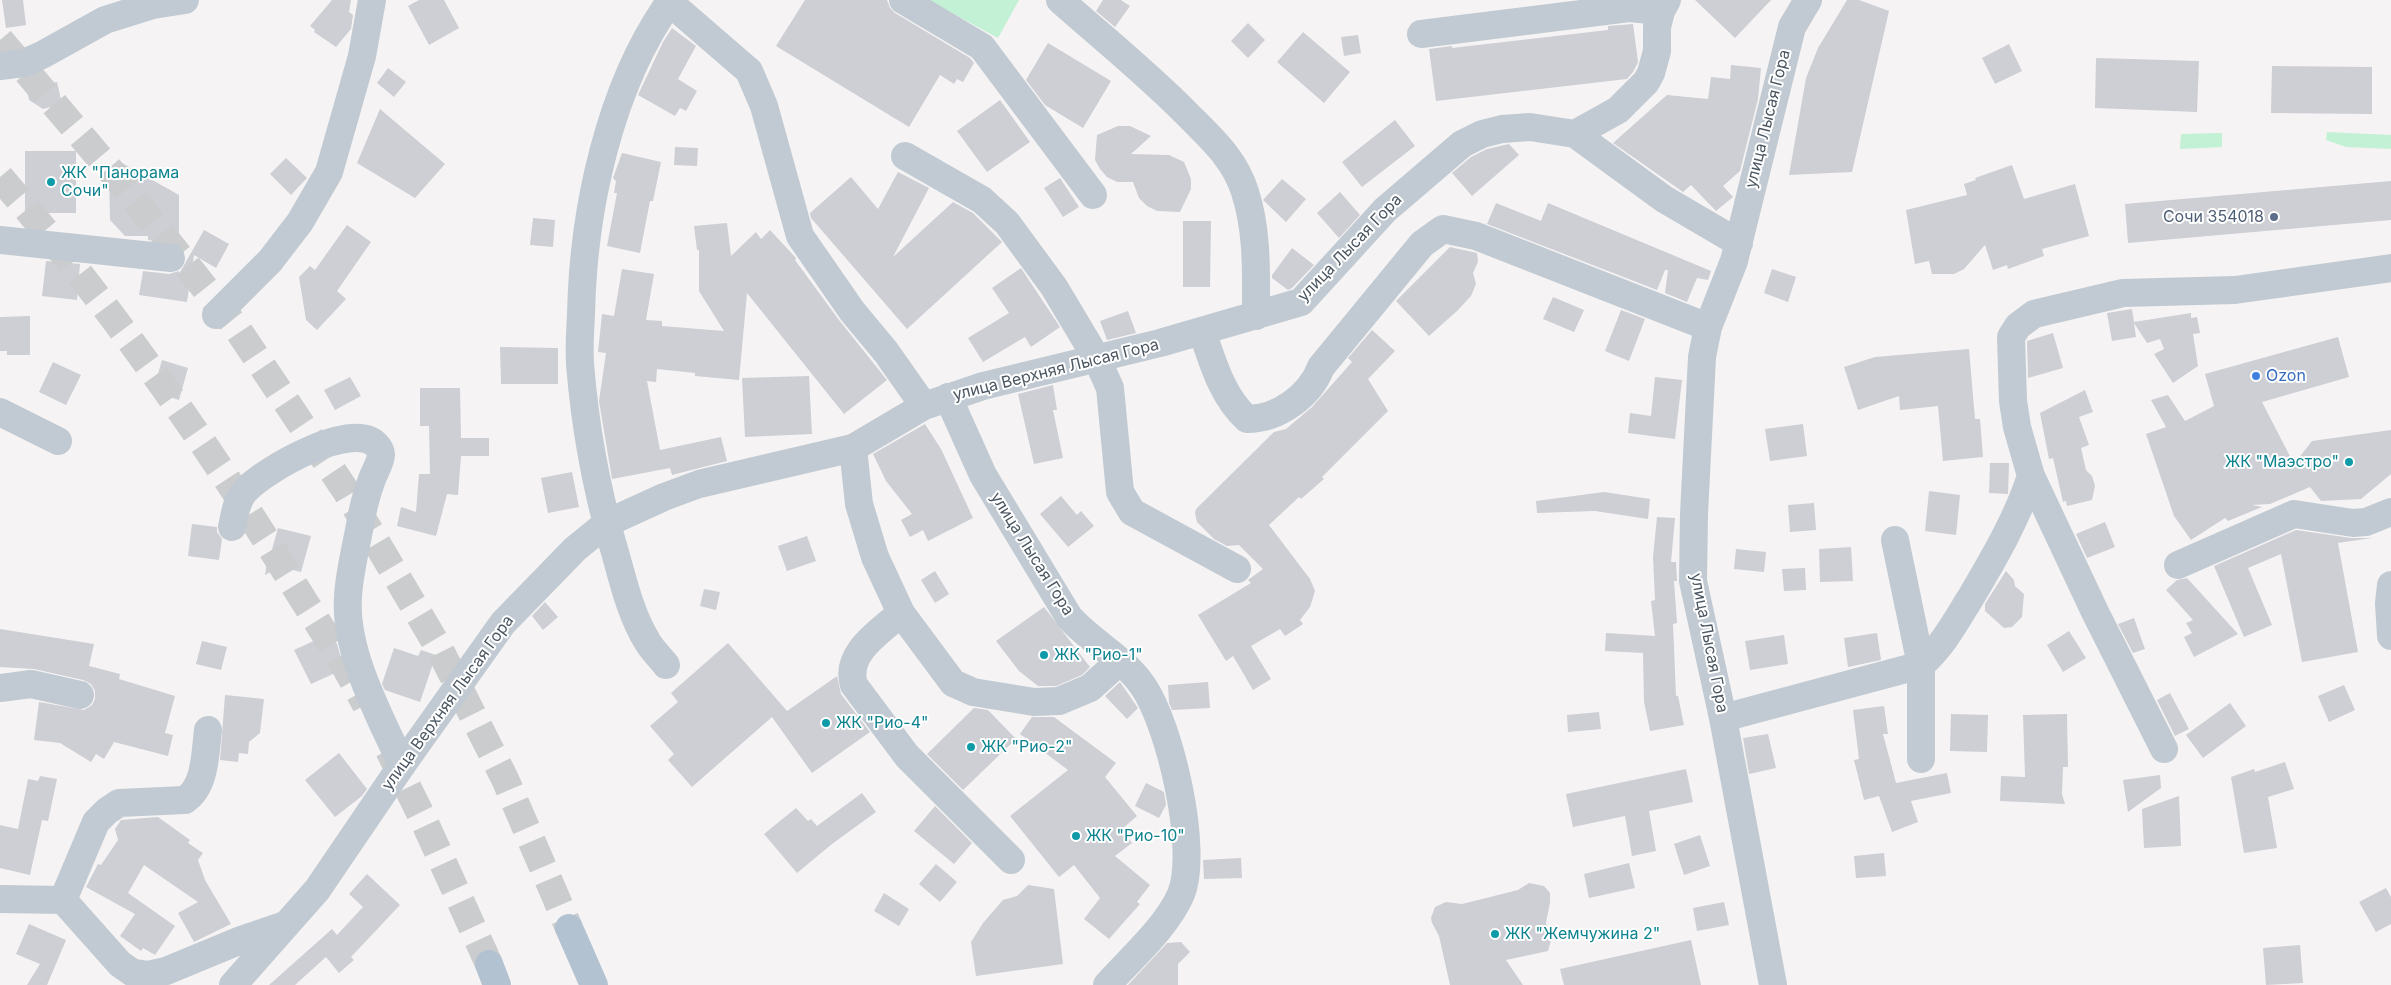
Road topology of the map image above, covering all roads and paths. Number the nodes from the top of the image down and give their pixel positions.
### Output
1 (185, 0) edge
2 (372, 0) edge
3 (903, 0) edge
4 (1060, 0) edge
5 (1808, 0) edge
6 (670, 1) edge
7 (1664, 5) edge
8 (1421, 34) dead end
9 (0, 66) edge
10 (1575, 134) junction
11 (905, 156) dead end
12 (1093, 194) dead end
13 (0, 240) edge
14 (1739, 243) junction
15 (171, 258) dead end
16 (2391, 268) edge
17 (216, 315) dead end
18 (1256, 316) junction
19 (1708, 326) junction
20 (1202, 331) junction
21 (1097, 359) junction
22 (936, 402) junction
23 (0, 412) edge
24 (58, 441) dead end
25 (853, 448) junction
26 (2031, 476) junction
27 (2391, 512) edge
28 (607, 524) junction
29 (232, 527) dead end
30 (1895, 540) dead end
31 (2178, 565) dead end
32 (1237, 569) dead end
33 (2391, 585) edge
34 (901, 613) junction
35 (2391, 636) edge
36 (1120, 661) junction
37 (666, 665) dead end
38 (1921, 665) junction
39 (0, 688) edge
40 (80, 695) dead end
41 (1724, 718) junction
42 (208, 730) dead end
43 (2164, 749) dead end
44 (1921, 759) dead end
45 (402, 765) junction
46 (1011, 860) dead end
47 (0, 899) edge
48 (63, 900) junction
49 (286, 924) junction
50 (569, 928) tunnel mouth
51 (257, 975) edge
52 (233, 985) edge
53 (594, 985) edge
54 (1107, 985) edge
55 (1773, 985) edge

1 - 9 street
2 - 17 street
3 - 12 street
4 - 18 street
5 - 14 street, улица Лысая Гора
6 - 22 street, улица Лысая Гора
6 - 28 street
7 - 8 street
7 - 10 street
10 - 14 street, улица Лысая Гора
10 - 18 street, улица Лысая Гора
11 - 21 street
13 - 15 street
14 - 19 street, улица Лысая Гора
16 - 26 street
18 - 20 street, улица Верхняя Лысая Гора
19 - 20 street
19 - 41 street, улица Лысая Гора
20 - 21 street, улица Верхняя Лысая Гора
21 - 22 street, улица Верхняя Лысая Гора
21 - 32 street
22 - 25 street, улица Верхняя Лысая Гора
22 - 36 street, улица Лысая Гора
23 - 24 street
25 - 28 street, улица Верхняя Лысая Гора
25 - 34 street
26 - 38 street
26 - 43 street
27 - 31 street
28 - 37 street
28 - 45 street, улица Верхняя Лысая Гора
29 - 45 street
30 - 38 street
33 - 35 street
34 - 36 street
34 - 46 street
36 - 54 street, улица Лысая Гора
38 - 41 street
38 - 44 street
39 - 40 street
41 - 55 street, улица Лысая Гора
42 - 48 street
45 - 49 street, улица Верхняя Лысая Гора
47 - 48 street
48 - 49 street, улица Верхняя Лысая Гора
49 - 51 street
50 - 53 main road
51 - 52 street

